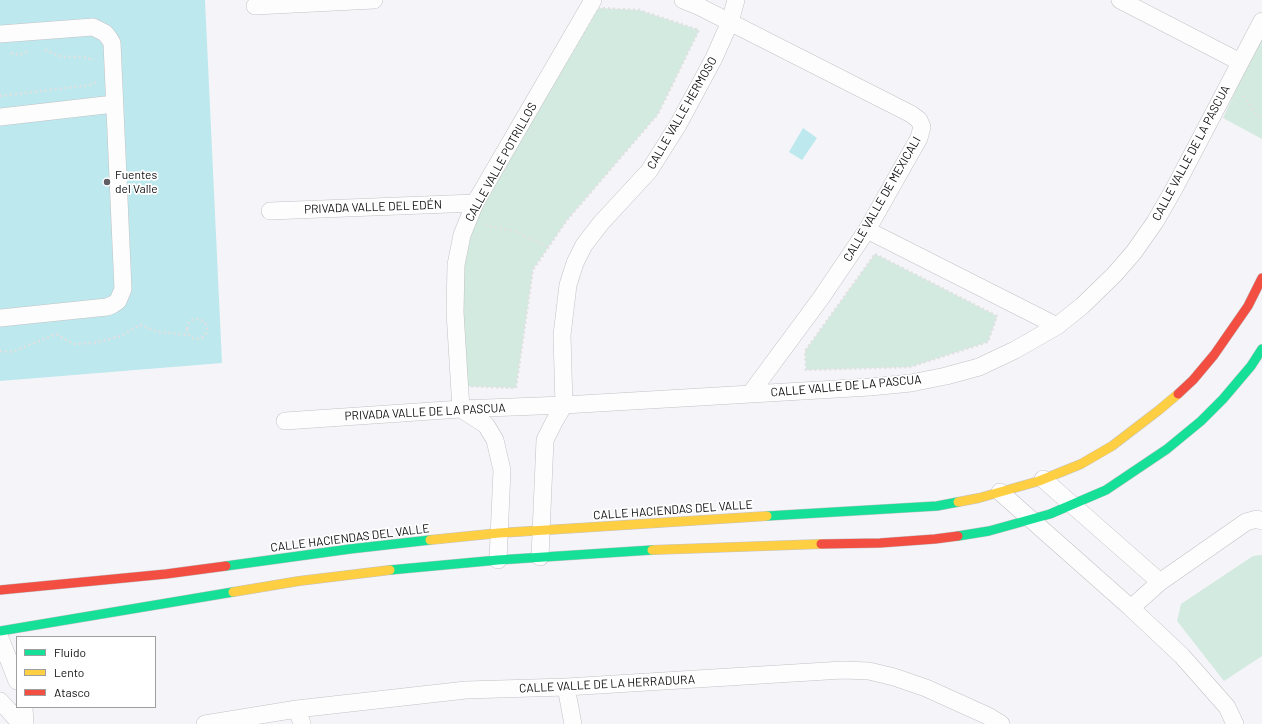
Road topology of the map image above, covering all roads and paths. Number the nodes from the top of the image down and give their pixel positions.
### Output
1 (374, 0) edge
2 (593, 0) edge
3 (682, 0) edge
4 (736, 0) edge
5 (1120, 0) edge
6 (255, 6) dead end
7 (1262, 21) edge
8 (730, 22) junction
9 (0, 34) edge
10 (40, 49) dead end
11 (30, 50) dead end
12 (5, 52) dead end
13 (99, 62) dead end
14 (1240, 62) junction
15 (98, 77) dead end
16 (1241, 94) dead end
17 (0, 96) edge
18 (114, 104) junction
19 (0, 117) edge
20 (1262, 118) edge
21 (476, 203) junction
22 (270, 211) dead end
23 (472, 224) junction
24 (867, 230) junction
25 (548, 248) junction
26 (1262, 278) edge
27 (0, 318) edge
28 (1057, 326) junction
29 (189, 334) junction
30 (1262, 349) edge
31 (0, 351) edge
32 (806, 370) joint
33 (750, 394) junction
34 (564, 405) junction
35 (461, 409) junction
36 (285, 421) dead end
37 (1043, 479) junction
38 (1000, 492) junction
39 (1073, 504) junction
40 (1031, 520) junction
41 (1262, 521) edge
42 (542, 530) junction
43 (499, 533) junction
44 (540, 557) junction
45 (498, 560) junction
46 (1160, 582) junction
47 (0, 590) edge
48 (1131, 608) junction
49 (0, 631) edge
50 (0, 638) edge
51 (3, 655) edge
52 (16, 679) edge
53 (566, 687) junction
54 (0, 701) edge
55 (24, 708) edge
56 (300, 716) edge
57 (21, 724) edge
58 (25, 724) edge
59 (205, 724) edge
60 (573, 724) edge
61 (1001, 724) edge
62 (1235, 724) edge

1 - 6 street
2 - 21 street, CALLE VALLE POTRILLOS
3 - 8 street, CALLE VALLE DE MEXICALI
4 - 8 street, CALLE VALLE HERMOSO
5 - 14 street
7 - 14 street, CALLE VALLE DE LA PASCUA
8 - 24 street, CALLE VALLE DE MEXICALI
8 - 34 street, CALLE VALLE HERMOSO
9 - 18 street
10 - 13 path
11 - 12 path
14 - 28 street, CALLE VALLE DE LA PASCUA
15 - 17 path
16 - 20 path
18 - 19 street
18 - 27 street
21 - 22 street, PRIVADA VALLE DEL EDÉN
21 - 35 street, CALLE VALLE POTRILLOS
23 - 25 path
23 - 25 path
23 - 25 path
24 - 28 street
24 - 33 street, CALLE VALLE DE MEXICALI
26 - 37 main road, CALLE HACIENDAS DEL VALLE
28 - 33 street, CALLE VALLE DE LA PASCUA
29 - 29 path
29 - 31 path
30 - 39 main road
32 - 32 path
33 - 34 street, CALLE VALLE DE LA PASCUA
34 - 35 street, PRIVADA VALLE DE LA PASCUA
34 - 42 street
35 - 36 street, PRIVADA VALLE DE LA PASCUA
35 - 43 street
37 - 38 main road, CALLE HACIENDAS DEL VALLE
37 - 39 street
38 - 40 street
38 - 42 main road, CALLE HACIENDAS DEL VALLE
39 - 40 main road
39 - 46 street
40 - 44 main road
40 - 48 street
41 - 46 street
42 - 43 main road, CALLE HACIENDAS DEL VALLE
42 - 44 street
43 - 45 street
43 - 47 main road, CALLE HACIENDAS DEL VALLE
44 - 45 main road
45 - 49 main road
46 - 48 street
48 - 62 street
50 - 51 street
51 - 52 street
53 - 56 street, CALLE VALLE DE LA HERRADURA
53 - 60 street
53 - 61 street, CALLE VALLE DE LA HERRADURA
54 - 57 street
55 - 58 street
56 - 59 street, CALLE VALLE DE LA HERRADURA

